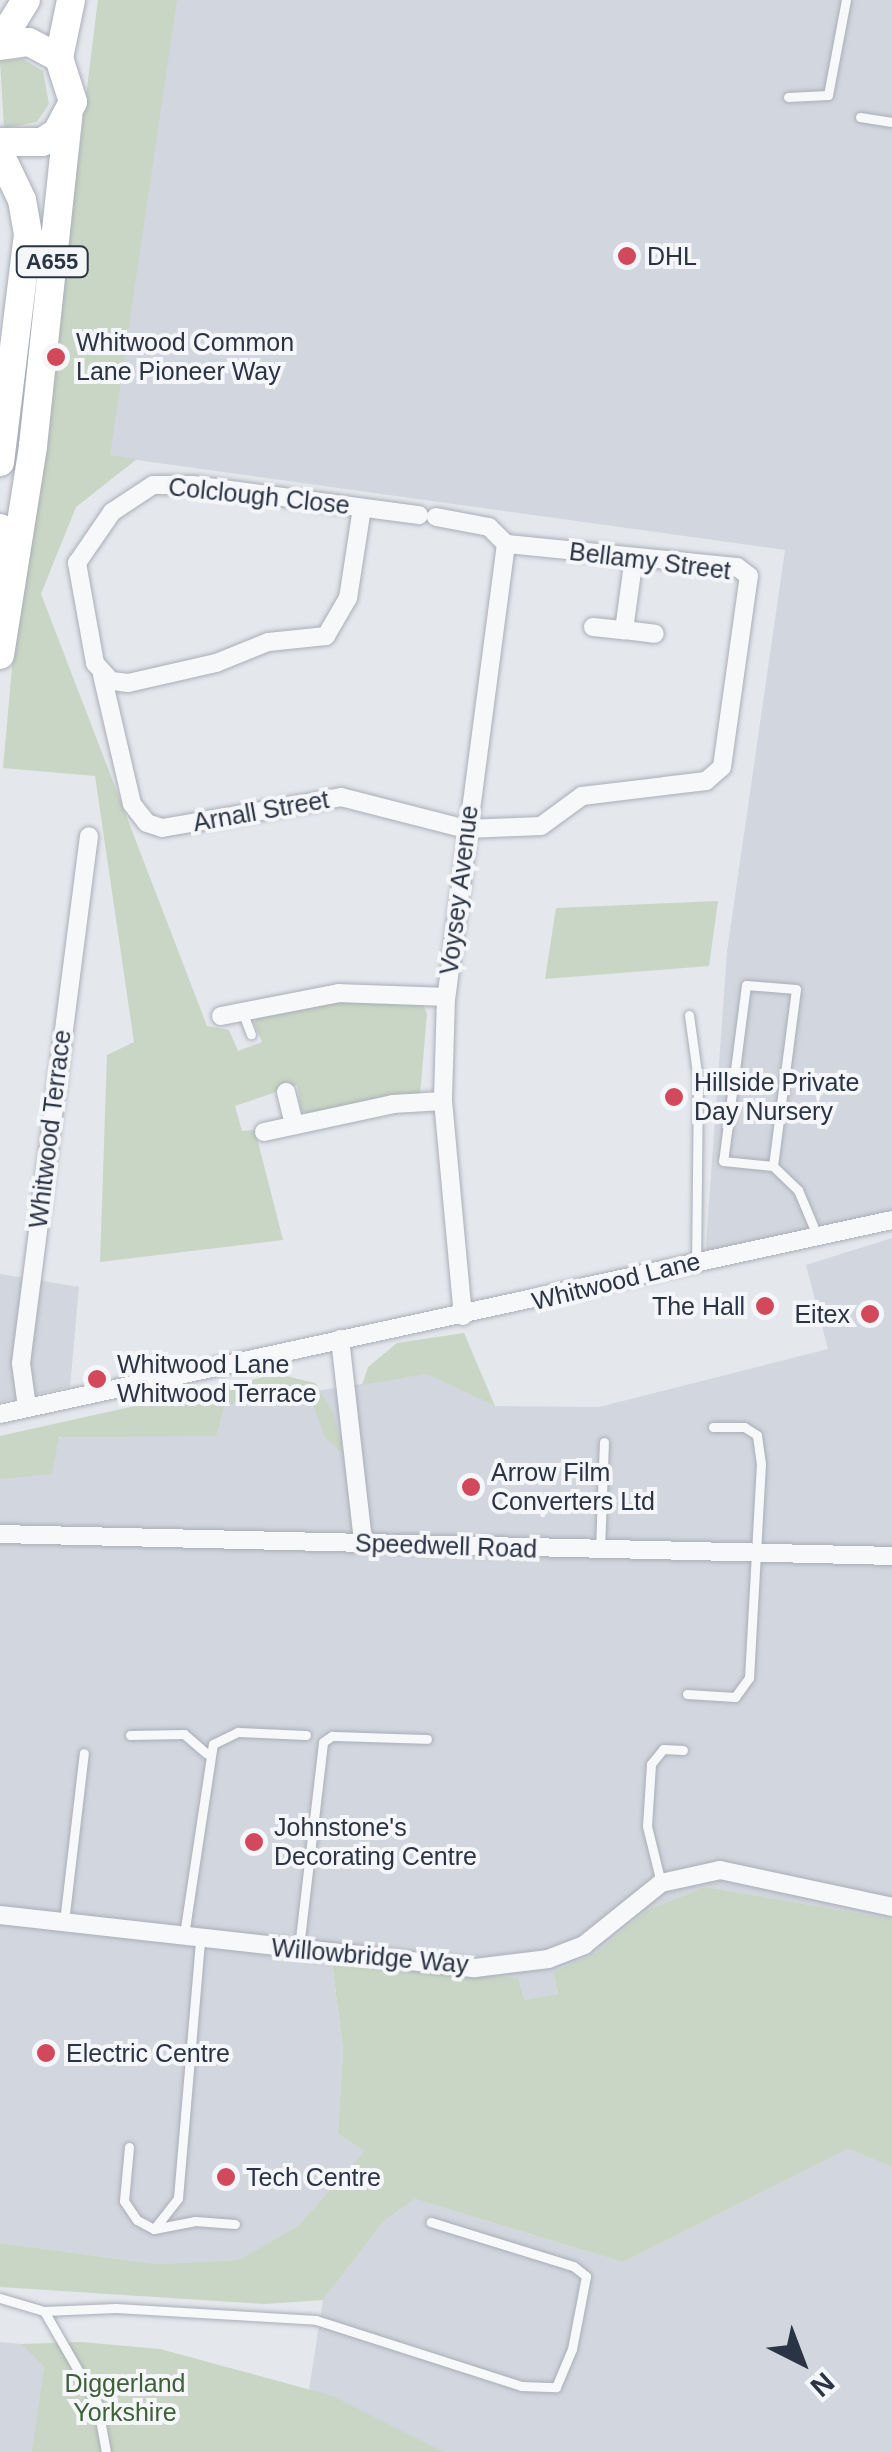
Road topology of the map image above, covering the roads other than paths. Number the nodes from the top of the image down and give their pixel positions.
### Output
1 (26, 0) edge
2 (70, 0) edge
3 (846, 0) edge
4 (0, 44) edge
5 (59, 58) junction
6 (788, 97) dead end
7 (68, 117) junction
8 (860, 117) dead end
9 (892, 122) edge
10 (0, 142) edge
11 (0, 154) edge
12 (4, 395) edge
13 (35, 412) junction
14 (0, 458) edge
15 (362, 508) junction
16 (0, 528) edge
17 (506, 544) junction
18 (634, 558) junction
19 (593, 626) dead end
20 (624, 630) junction
21 (655, 634) dead end
22 (2, 642) edge
23 (102, 675) junction
24 (466, 829) junction
25 (92, 844) dead end
26 (446, 997) junction
27 (241, 1009) junction
28 (688, 1015) dead end
29 (221, 1016) dead end
30 (252, 1034) dead end
31 (286, 1092) dead end
32 (443, 1101) junction
33 (294, 1125) junction
34 (264, 1132) dead end
35 (774, 1166) junction
36 (892, 1220) edge
37 (817, 1234) junction
38 (696, 1262) junction
39 (463, 1316) junction
40 (340, 1339) junction
41 (27, 1408) junction
42 (0, 1414) edge
43 (713, 1427) dead end
44 (604, 1442) dead end
45 (0, 1534) edge
46 (364, 1542) junction
47 (600, 1552) junction
48 (892, 1556) edge
49 (756, 1558) junction
50 (687, 1694) dead end
51 (130, 1735) dead end
52 (306, 1736) dead end
53 (427, 1739) dead end
54 (684, 1750) dead end
55 (84, 1753) dead end
56 (207, 1754) junction
57 (661, 1883) junction
58 (892, 1907) edge
59 (0, 1915) edge
60 (64, 1922) junction
61 (192, 1939) junction
62 (298, 1950) junction
63 (129, 2148) dead end
64 (431, 2222) dead end
65 (236, 2224) dead end
66 (154, 2229) junction
67 (0, 2298) edge
68 (44, 2311) junction
69 (106, 2452) edge

1 - 4 main road
2 - 5 main road, A655
3 - 6 lane
4 - 5 main road
5 - 7 main road, A655
7 - 10 main road
7 - 13 main road, A655
8 - 9 lane
11 - 12 main road, A655
12 - 14 main road, A655
13 - 14 street
13 - 22 main road, A655
15 - 17 street, Colclough Close
15 - 23 street, Colclough Close
15 - 23 street, Colclough Close
16 - 22 main road, A655
17 - 18 street, Bellamy Street
17 - 24 street, Voysey Avenue
18 - 20 street
18 - 24 street, Bellamy Street
19 - 20 street
20 - 21 street
23 - 24 street, Arnall Street
24 - 26 street, Voysey Avenue
25 - 41 street, Whitwood Terrace
26 - 27 street
26 - 32 street, Voysey Avenue
27 - 29 street
27 - 30 lane
28 - 38 lane
31 - 33 street
32 - 33 street
32 - 39 street, Voysey Avenue
33 - 34 street
35 - 35 lane
35 - 37 lane
36 - 37 street, Whitwood Lane
37 - 38 street, Whitwood Lane
38 - 39 street, Whitwood Lane
39 - 40 street, Whitwood Lane
40 - 41 street, Whitwood Lane
40 - 46 street
41 - 42 street, Whitwood Lane
43 - 49 lane
44 - 47 lane
45 - 46 street, Speedwell Road
46 - 47 street, Speedwell Road
47 - 49 street, Speedwell Road
48 - 49 street, Speedwell Road
49 - 50 lane
51 - 56 lane
52 - 56 lane
53 - 62 lane
54 - 57 lane
55 - 60 lane
56 - 61 lane
57 - 58 street, Willowbridge Way
57 - 62 street, Willowbridge Way
59 - 60 street, Willowbridge Way
60 - 61 street, Willowbridge Way
61 - 62 street, Willowbridge Way
61 - 66 lane
63 - 66 lane
64 - 68 lane
65 - 66 lane
67 - 68 lane
68 - 69 lane

